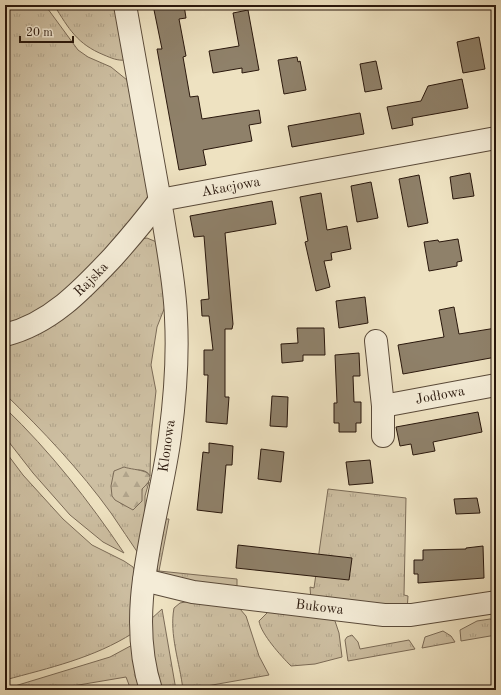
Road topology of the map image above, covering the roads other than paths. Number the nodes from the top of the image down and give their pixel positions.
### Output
1 (125, 5) edge
2 (496, 138) edge
3 (160, 200) junction
4 (5, 335) edge
5 (376, 341) dead end
6 (496, 385) edge
7 (383, 406) junction
8 (383, 436) dead end
9 (144, 580) junction
10 (496, 602) edge
11 (151, 690) edge

1 - 3 street
2 - 3 street, Akacjowa
3 - 4 street, Rajska
3 - 9 street, Klonowa
5 - 7 street
6 - 7 street, Jodłowa
7 - 8 street
9 - 10 street, Bukowa
9 - 11 street, Klonowa

